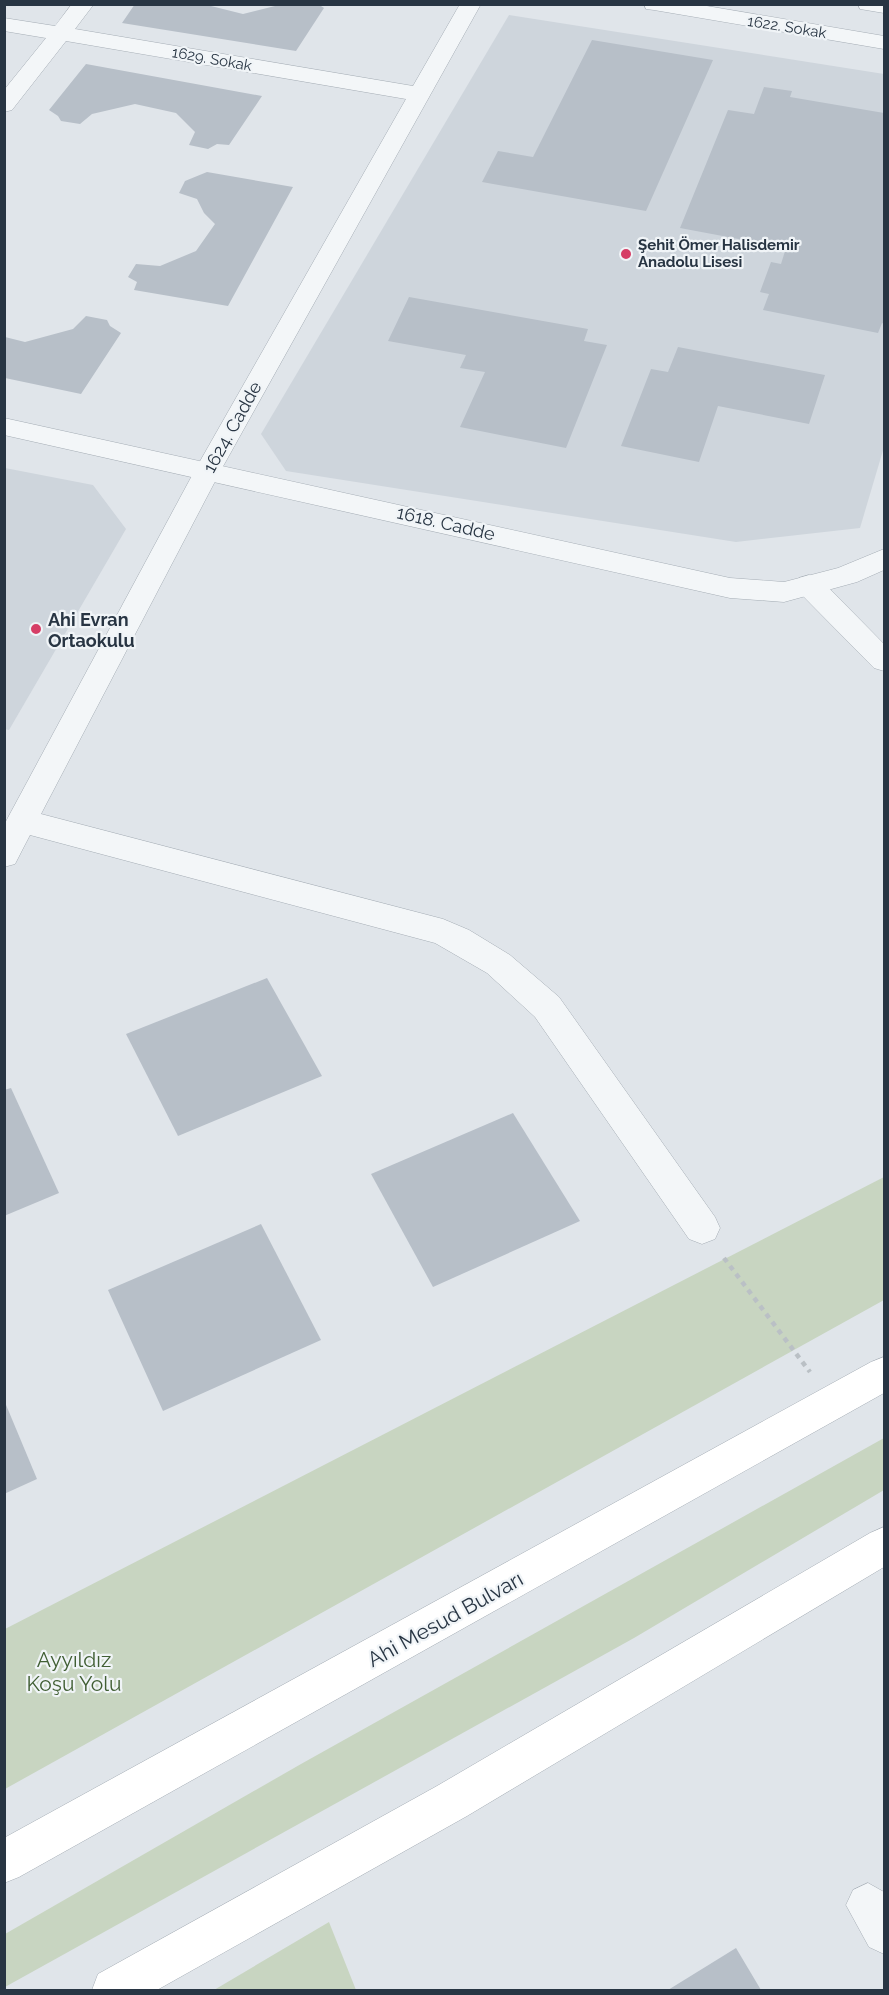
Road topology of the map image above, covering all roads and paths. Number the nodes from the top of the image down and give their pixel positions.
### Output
1 (84, 4) edge
2 (471, 4) edge
3 (654, 4) edge
4 (868, 4) edge
5 (885, 7) edge
6 (4, 24) edge
7 (63, 33) junction
8 (885, 43) edge
9 (419, 94) junction
10 (4, 105) edge
11 (4, 426) edge
12 (208, 470) junction
13 (885, 559) edge
14 (809, 585) junction
15 (885, 662) edge
16 (23, 821) junction
17 (4, 855) edge
18 (702, 1228) joint
19 (885, 1374) edge
20 (834, 1403) junction
21 (885, 1546) edge
22 (4, 1862) edge
23 (114, 1990) edge

1 - 7 street
2 - 9 street, 1624. Cadde
3 - 8 street, 1622. Sokak
4 - 5 street
6 - 7 street, 1629. Sokak
7 - 9 street, 1629. Sokak
7 - 10 street
9 - 12 street, 1624. Cadde
11 - 12 street, 1618. Cadde
12 - 14 street, 1618. Cadde
12 - 16 street, 1624. Cadde
13 - 14 street, 1618. Cadde
14 - 15 street
16 - 17 street, 1624. Cadde
16 - 18 street
18 - 20 path
19 - 20 main road, Ahi Mesud Bulvarı
20 - 22 main road, Ahi Mesud Bulvarı
21 - 23 main road

